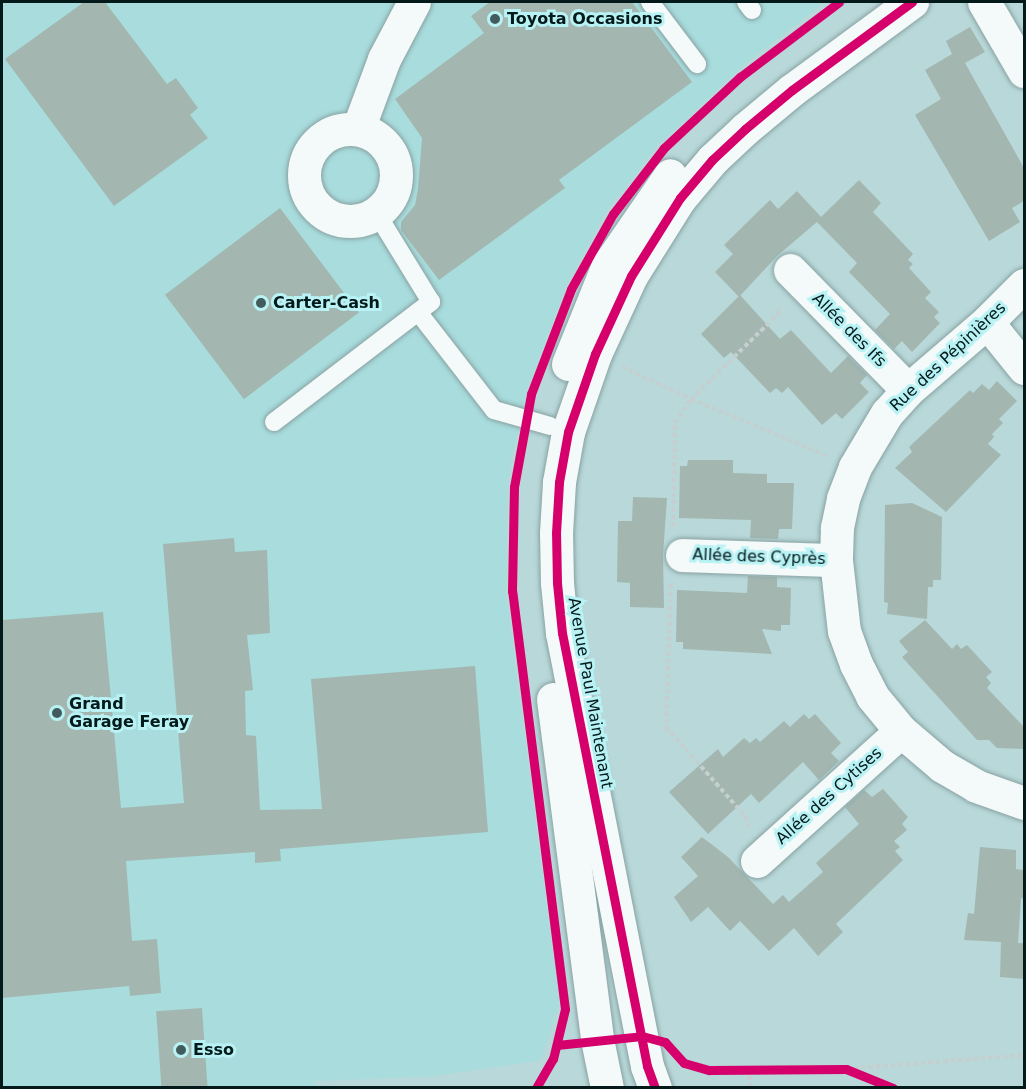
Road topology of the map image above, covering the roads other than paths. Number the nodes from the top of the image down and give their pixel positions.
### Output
1 (414, 2) edge
2 (650, 2) edge
3 (877, 2) edge
4 (912, 2) edge
5 (984, 2) edge
6 (697, 64) dead end
7 (1024, 71) edge
8 (358, 129) junction
9 (377, 214) junction
10 (790, 270) dead end
11 (1024, 285) edge
12 (418, 312) junction
13 (987, 322) junction
14 (1024, 368) edge
15 (908, 390) junction
16 (274, 422) dead end
17 (550, 426) junction
18 (682, 555) dead end
19 (836, 560) junction
20 (901, 731) junction
21 (1024, 803) edge
22 (757, 861) dead end
23 (607, 1088) edge
24 (655, 1088) edge

1 - 8 street
2 - 6 lane
3 - 17 street, Avenue Paul Maintenant
4 - 24 street, Avenue Paul Maintenant
5 - 7 street
8 - 9 street
8 - 9 street
9 - 12 lane
10 - 15 street, Allée des Ifs
11 - 13 street, Rue des Pépinières
12 - 16 lane
12 - 17 lane
13 - 14 street
13 - 15 street, Rue des Pépinières
15 - 19 street, Rue des Pépinières
17 - 23 street, Avenue Paul Maintenant
18 - 19 street, Allée des Cyprès
19 - 20 street, Rue des Pépinières
20 - 21 street, Rue des Pépinières
20 - 22 street, Allée des Cytises

